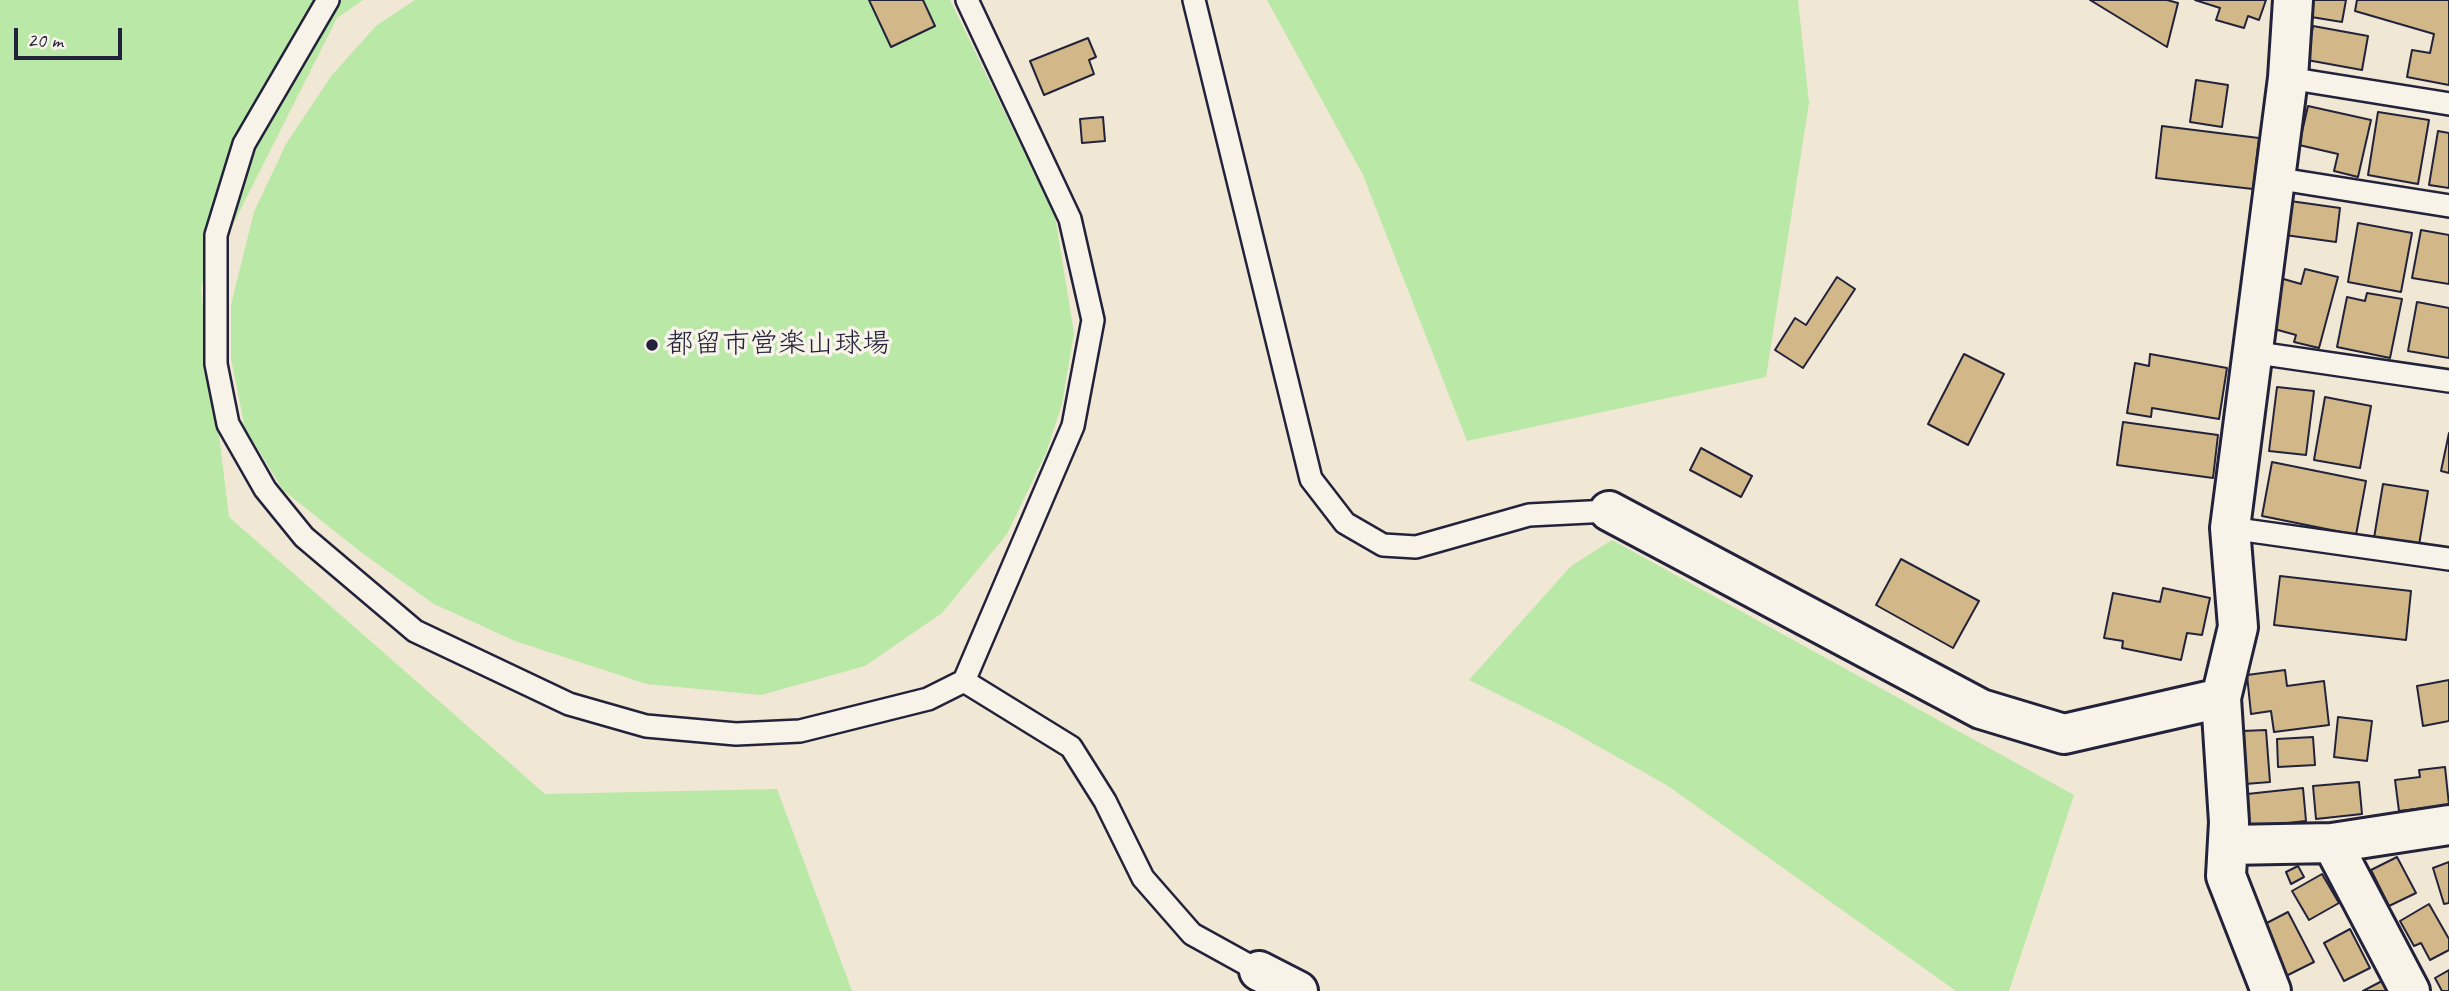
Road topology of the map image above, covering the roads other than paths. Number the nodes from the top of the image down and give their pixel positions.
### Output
1 (328, 0) edge
2 (967, 0) edge
3 (1195, 0) edge
4 (2293, 0) edge
5 (2288, 78) junction
6 (2449, 104) edge
7 (2274, 178) junction
8 (2449, 205) edge
9 (2251, 352) junction
10 (2449, 381) edge
11 (1609, 511) joint
12 (2230, 528) junction
13 (2449, 559) edge
14 (964, 681) junction
15 (2221, 698) junction
16 (2449, 825) edge
17 (2332, 843) junction
18 (2229, 845) junction
19 (1259, 971) joint
20 (1298, 991) edge
21 (2271, 991) edge
22 (2410, 991) edge

1 - 14 lane
2 - 14 lane
3 - 11 lane
4 - 5 street
5 - 6 lane
5 - 7 street
7 - 8 lane
7 - 9 street
9 - 10 lane
9 - 12 street
11 - 15 street
12 - 13 lane
12 - 15 street
14 - 19 lane
15 - 18 street
16 - 17 street
17 - 18 street
17 - 22 street
18 - 21 street
19 - 20 street

